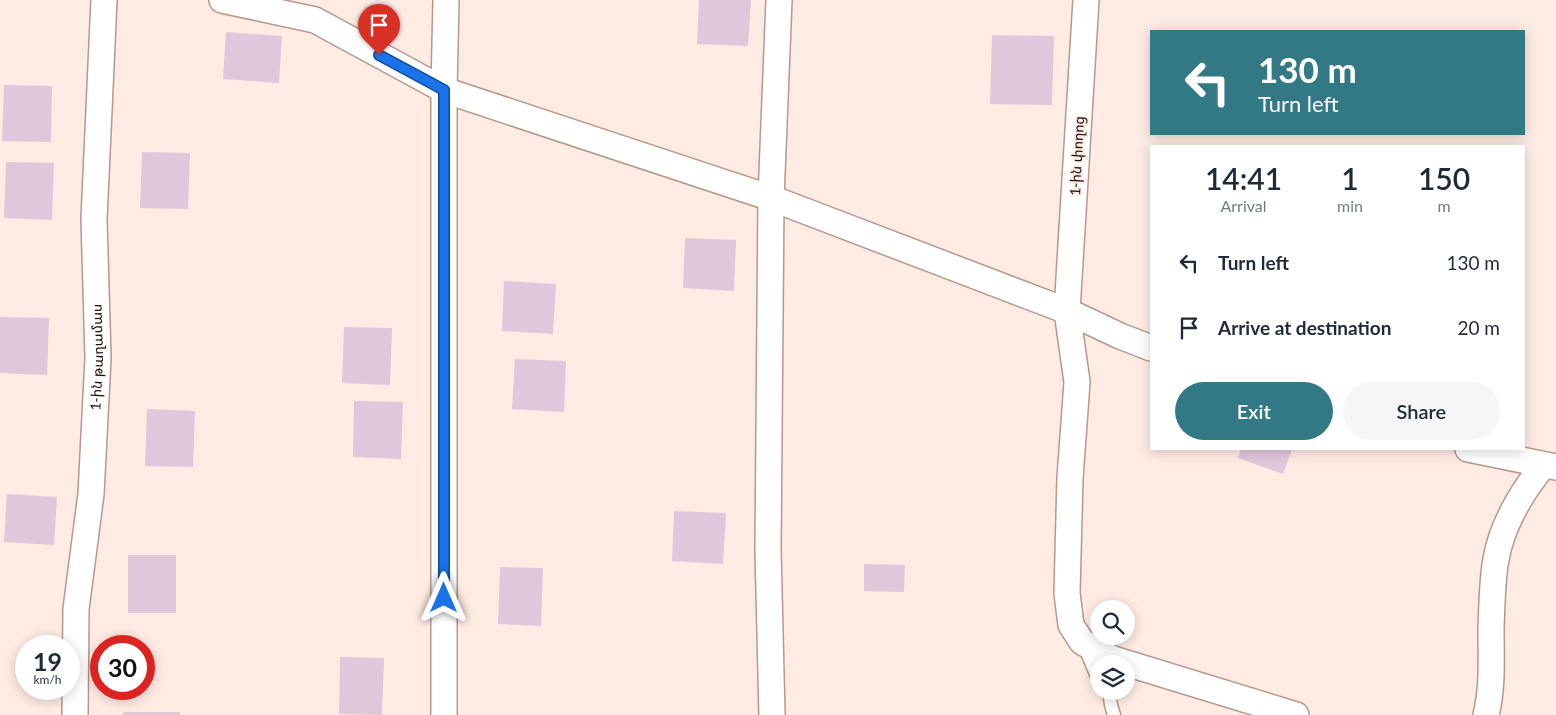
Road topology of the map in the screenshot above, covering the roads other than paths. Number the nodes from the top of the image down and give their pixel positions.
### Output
1 (104, 0) edge
2 (222, 0) edge
3 (446, 0) edge
4 (779, 0) edge
5 (1086, 0) edge
6 (444, 90) junction
7 (771, 198) junction
8 (1067, 311) junction
9 (1150, 348) edge
10 (1473, 450) edge
11 (1550, 466) edge
12 (1082, 642) junction
13 (1105, 655) edge
14 (1090, 660) edge
15 (1135, 668) edge
16 (75, 715) edge
17 (444, 715) edge
18 (772, 715) edge
19 (1296, 715) edge
20 (1486, 715) edge

1 - 16 street, 1-ին թաղամաս
2 - 6 street
3 - 6 street
4 - 7 street
5 - 8 street, 1-ին փողոց
6 - 7 street
6 - 17 street
7 - 8 street
7 - 18 street
8 - 9 street
8 - 12 street, 1-ին փողոց
10 - 11 street
11 - 20 street
12 - 13 street
12 - 14 lane
15 - 19 street

